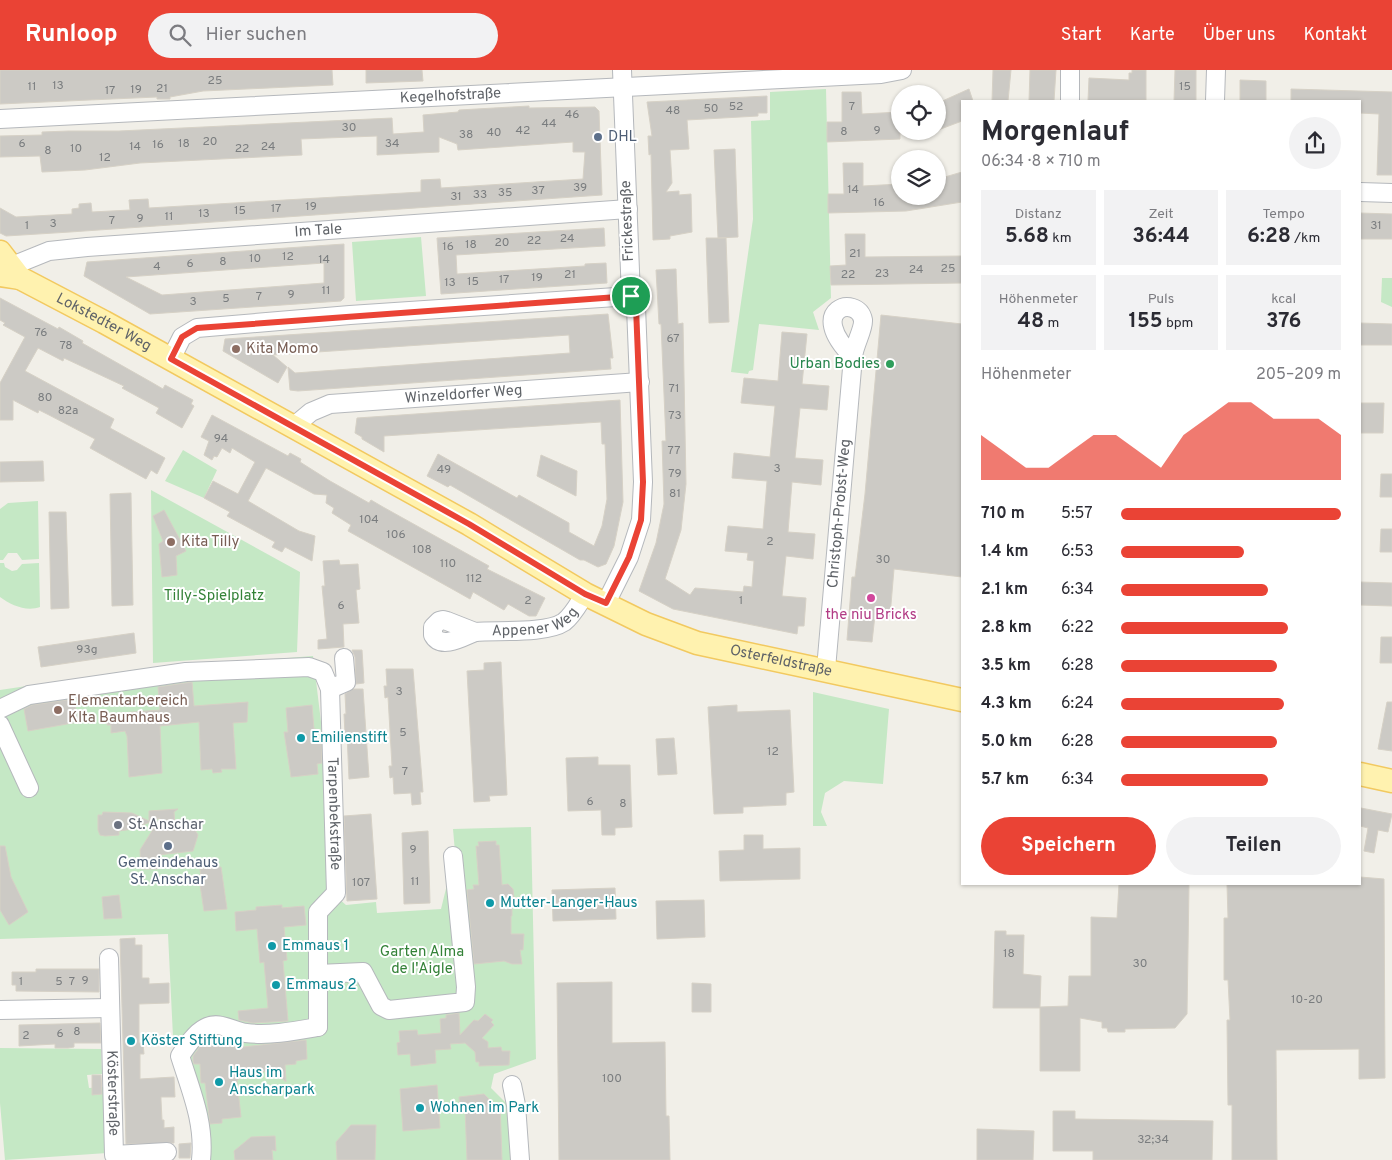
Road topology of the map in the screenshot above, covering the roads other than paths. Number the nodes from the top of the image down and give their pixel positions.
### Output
1 (622, 70) edge
2 (902, 70) edge
3 (1070, 70) edge
4 (1216, 70) edge
5 (623, 89) junction
6 (1070, 100) edge
7 (1215, 100) edge
8 (0, 120) edge
9 (1361, 192) edge
10 (1392, 193) edge
11 (628, 209) junction
12 (8, 268) edge
13 (631, 296) junction
14 (853, 356) dead end
15 (171, 359) junction
16 (640, 382) junction
17 (293, 427) junction
18 (585, 594) junction
19 (606, 603) junction
20 (475, 632) dead end
21 (344, 658) dead end
22 (826, 669) junction
23 (330, 689) junction
24 (961, 700) edge
25 (0, 709) edge
26 (0, 725) edge
27 (1361, 774) edge
28 (1392, 781) edge
29 (29, 788) dead end
30 (453, 856) dead end
31 (109, 958) dead end
32 (318, 974) junction
33 (109, 1008) junction
34 (0, 1010) edge
35 (512, 1085) dead end
36 (167, 1152) dead end
37 (200, 1160) edge
38 (520, 1160) edge

1 - 5 street, Frickestraße
2 - 5 street, Kegelhofstraße
3 - 6 street
4 - 7 street
5 - 8 street, Kegelhofstraße
5 - 11 street, Frickestraße
9 - 10 street
11 - 12 street, Im Tale
11 - 13 street, Frickestraße
12 - 15 main road, Lokstedter Weg
13 - 15 street
13 - 16 street, Frickestraße
14 - 22 street, Christoph-Probst-Weg
15 - 17 main road, Lokstedter Weg
16 - 17 street, Winzeldorfer Weg
16 - 19 street, Frickestraße
17 - 18 main road, Lokstedter Weg
18 - 19 main road, Lokstedter Weg
18 - 20 street, Appener Weg
19 - 22 main road, Osterfeldstraße
21 - 23 street
22 - 24 main road, Osterfeldstraße
23 - 25 street
23 - 32 street, Tarpenbekstraße
26 - 29 street
27 - 28 main road
30 - 32 street
31 - 33 street, Kösterstraße
32 - 37 street, Tarpenbekstraße
33 - 34 street
33 - 36 street, Kösterstraße
35 - 38 street

